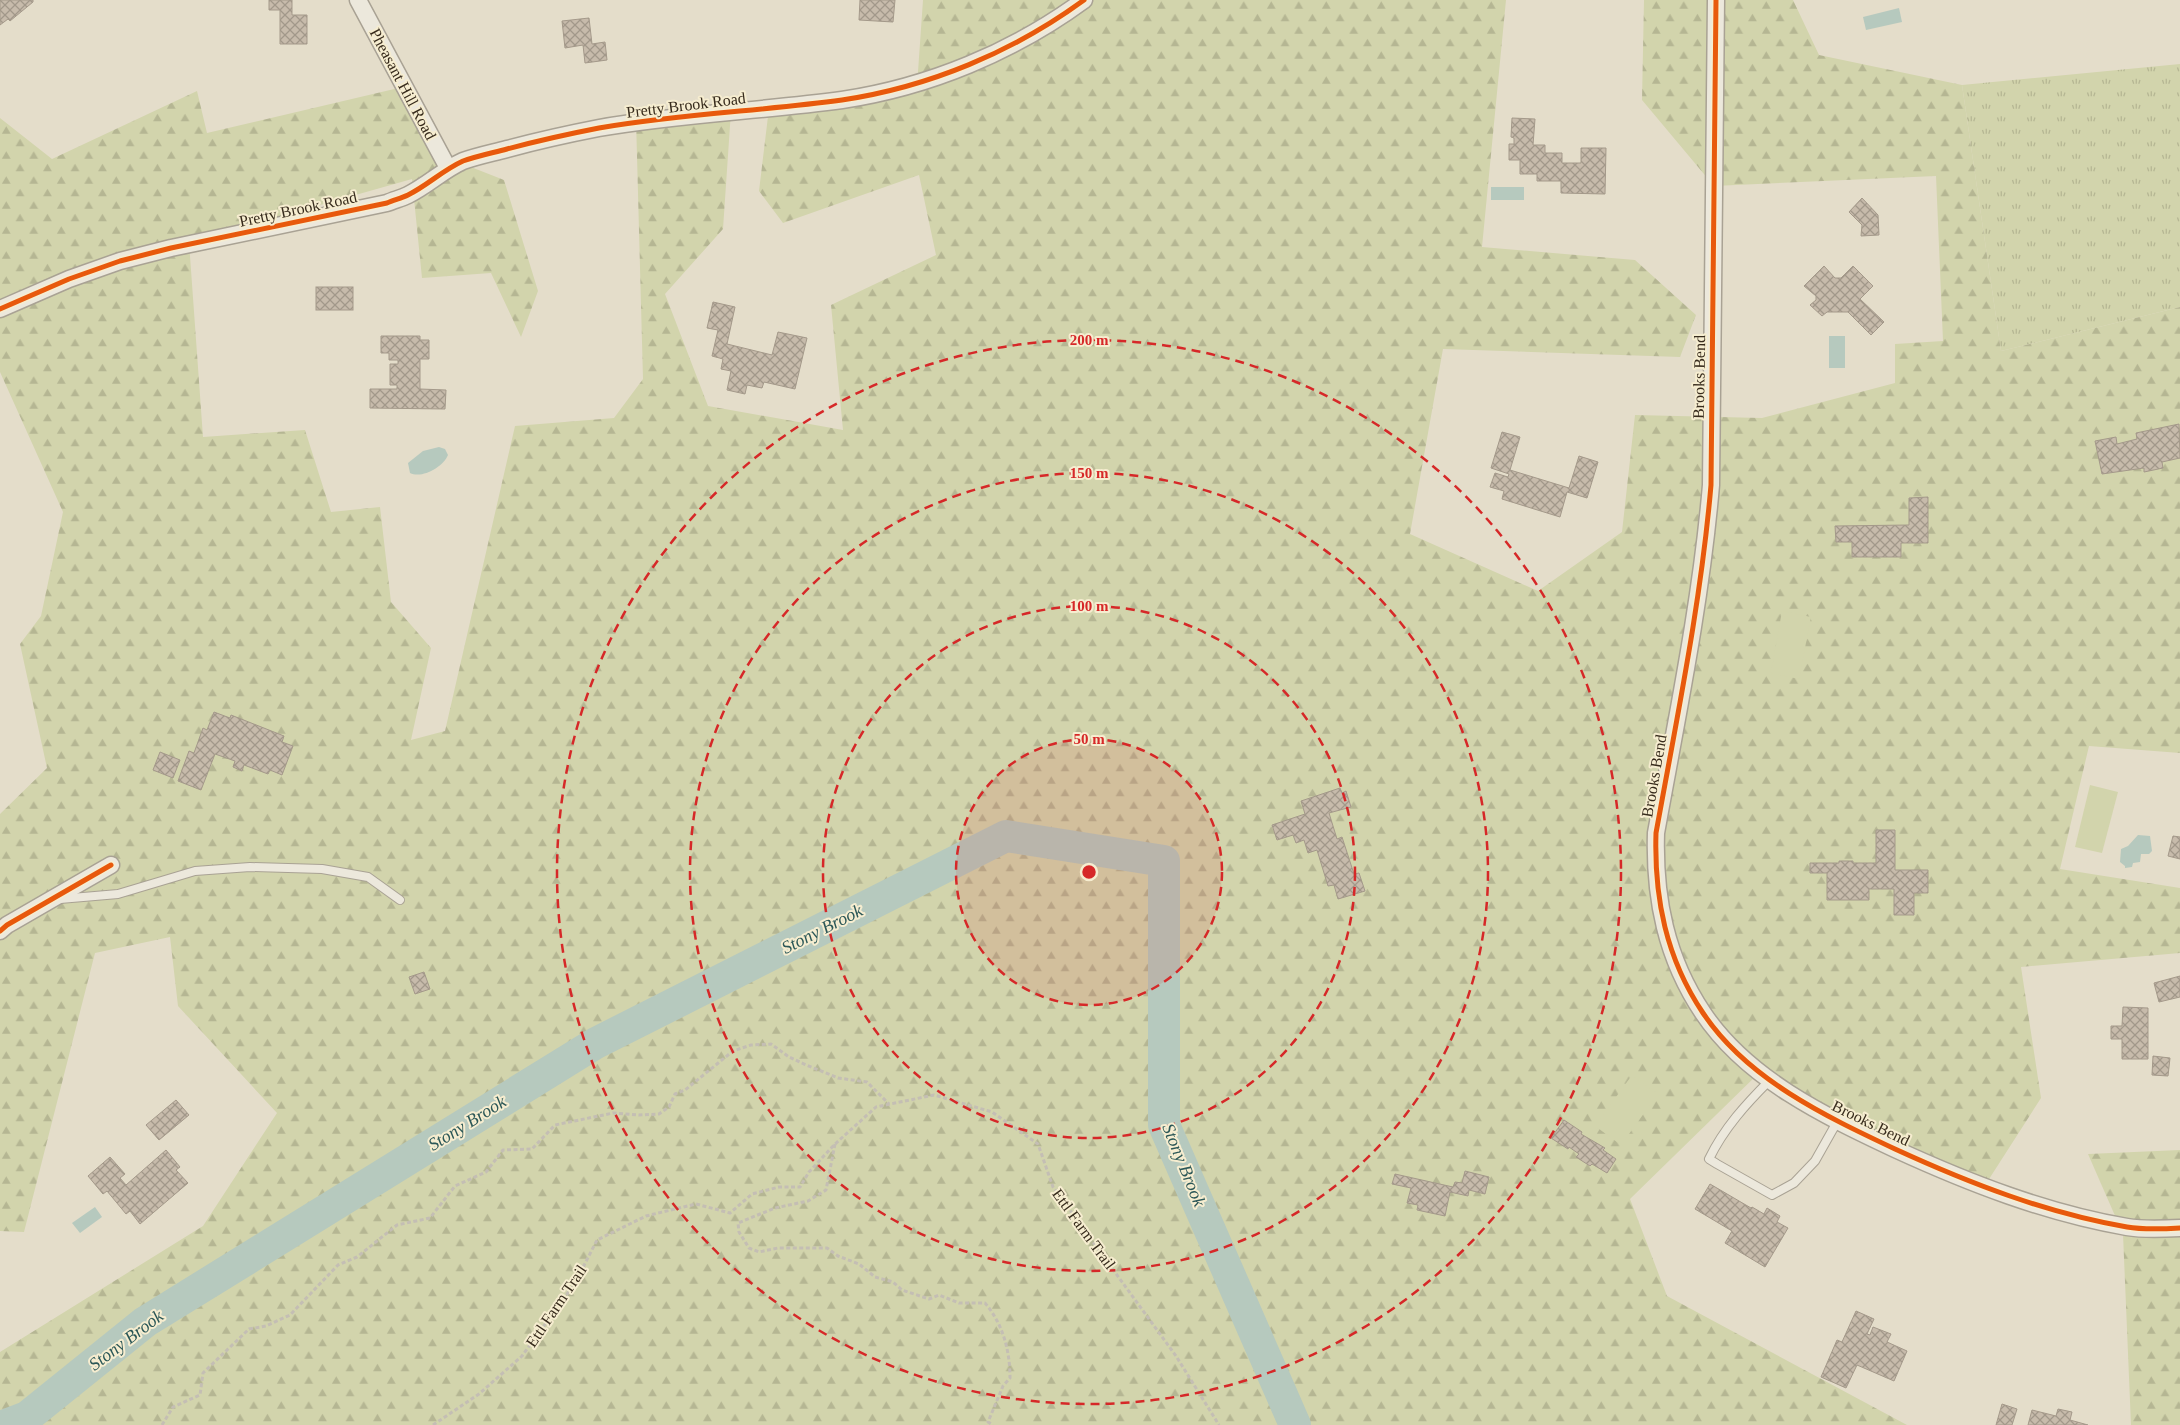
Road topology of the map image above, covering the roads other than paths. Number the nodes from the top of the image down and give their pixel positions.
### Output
1 (358, 0) edge
2 (1084, 0) edge
3 (1716, 0) edge
4 (448, 168) junction
5 (0, 309) edge
6 (111, 865) dead end
7 (50, 900) junction
8 (400, 900) dead end
9 (0, 932) edge
10 (1770, 1080) junction
11 (1836, 1122) junction
12 (2180, 1228) edge

1 - 4 street, Pheasant Hill Road
2 - 4 street, Pretty Brook Road
3 - 10 street, Brooks Bend
4 - 5 street, Pretty Brook Road
6 - 7 street
7 - 8 lane
7 - 9 street
10 - 11 street, Brooks Bend
10 - 11 lane
11 - 12 street, Brooks Bend

